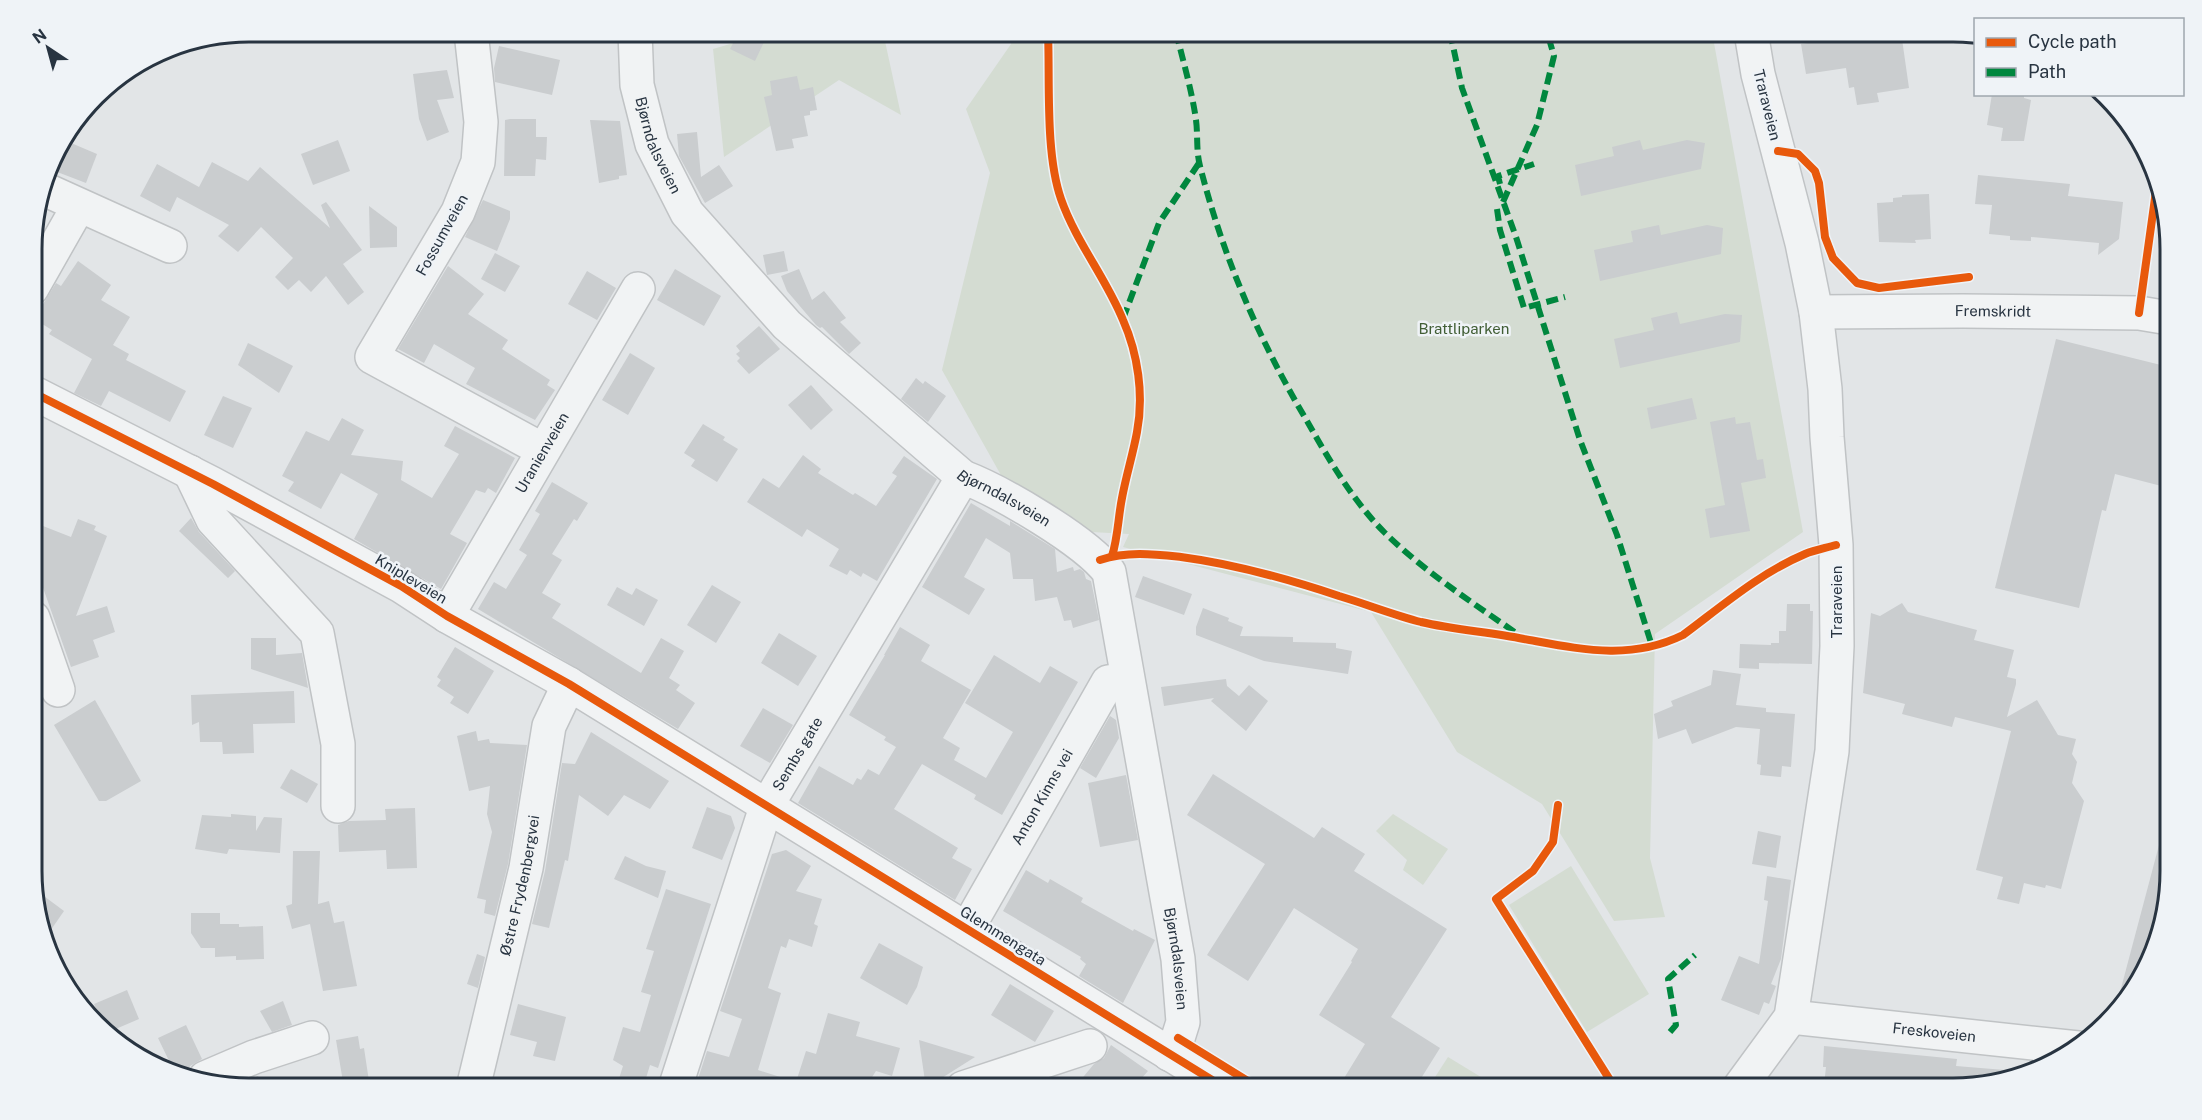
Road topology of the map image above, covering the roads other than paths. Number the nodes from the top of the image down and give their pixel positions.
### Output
1 (472, 42) edge
2 (635, 42) edge
3 (1753, 42) edge
4 (50, 192) edge
5 (78, 207) junction
6 (170, 246) dead end
7 (42, 272) edge
8 (638, 289) dead end
9 (1816, 312) junction
10 (2160, 317) edge
11 (42, 397) edge
12 (543, 450) junction
13 (190, 472) junction
14 (963, 477) junction
15 (447, 616) junction
16 (42, 644) edge
17 (1127, 679) junction
18 (569, 684) junction
19 (58, 690) dead end
20 (338, 806) dead end
21 (766, 807) junction
22 (967, 929) junction
23 (1791, 1017) junction
24 (312, 1038) dead end
25 (1090, 1046) dead end
26 (2060, 1047) edge
27 (1169, 1054) junction
28 (213, 1075) edge
29 (475, 1078) edge
30 (678, 1078) edge
31 (993, 1078) edge
32 (1209, 1078) edge
33 (1746, 1078) edge

1 - 12 street, Fossumveien
2 - 14 street, Bjørndalsveien
3 - 9 street, Traraveien
4 - 5 street
5 - 6 street
5 - 7 street
8 - 12 street, Uranienveien
9 - 10 street, Fremskridt
9 - 23 street, Traraveien
11 - 13 street, Knipleveien
12 - 15 street, Uranienveien
13 - 15 street, Knipleveien
13 - 20 street
14 - 17 street, Bjørndalsveien
14 - 21 street, Sembs gate
15 - 18 street, Knipleveien
16 - 19 street
17 - 22 street, Anton Kinns vei
17 - 27 street, Bjørndalsveien
18 - 21 street, Knipleveien
18 - 29 street, Østre Frydenbergvei
21 - 22 street, Glemmengata
21 - 30 street, Sembs gate
22 - 27 street, Glemmengata
23 - 26 street, Freskoveien
23 - 33 street, Traraveien
24 - 28 street
25 - 31 street
27 - 32 street, Glemmengata

